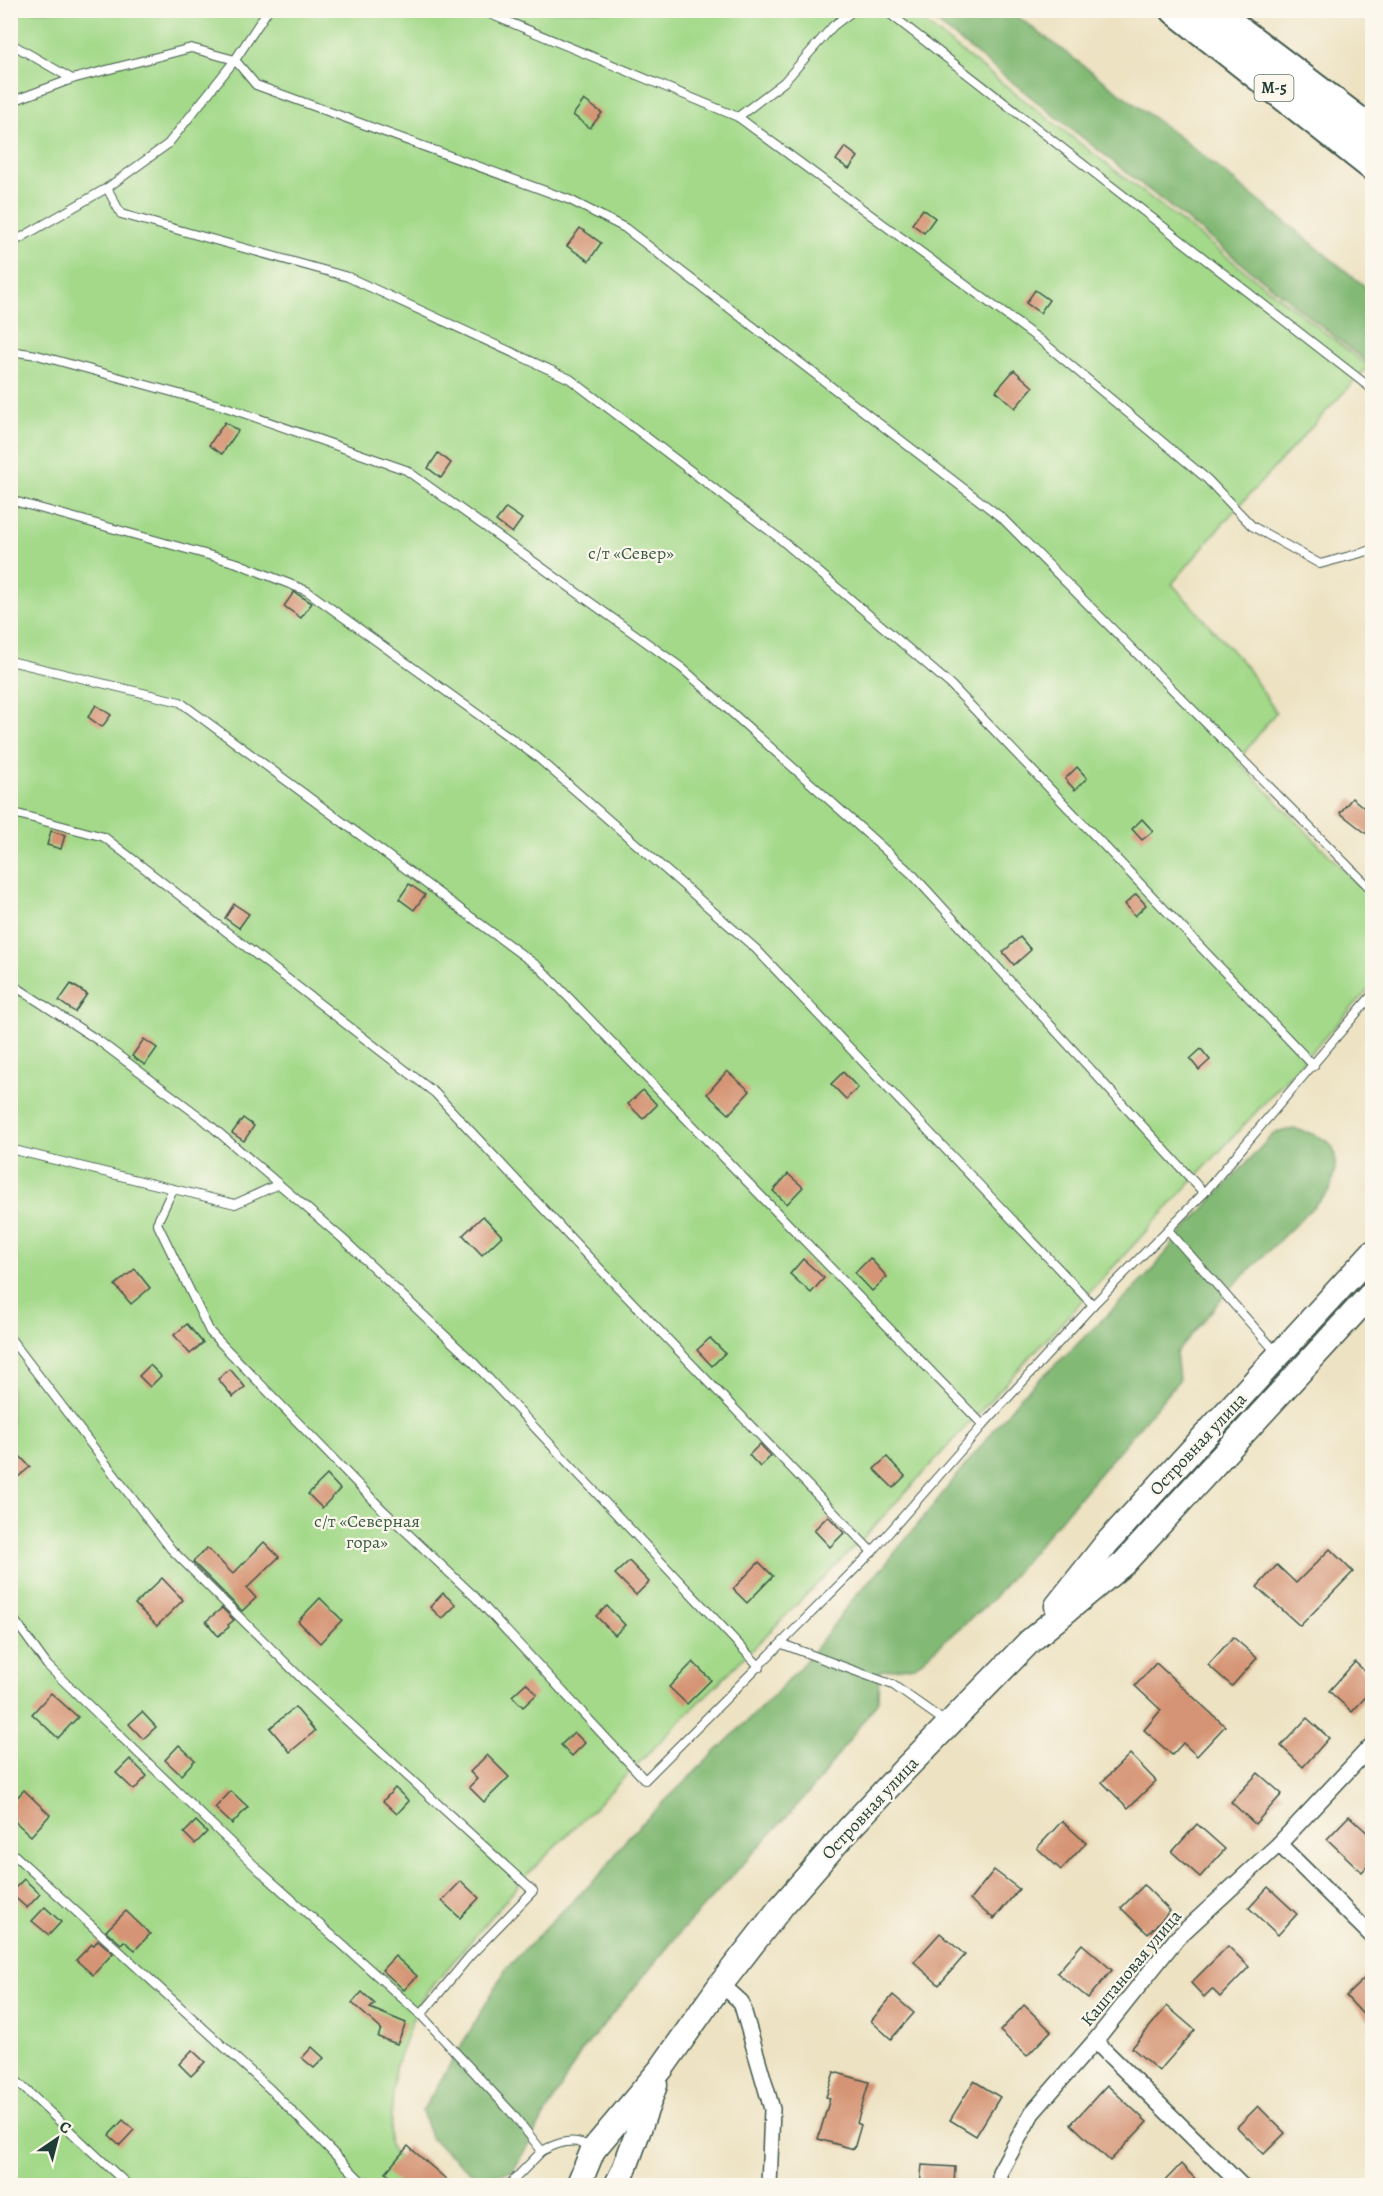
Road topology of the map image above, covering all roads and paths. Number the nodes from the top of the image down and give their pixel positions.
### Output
1 (268, 10) edge
2 (480, 10) edge
3 (854, 10) edge
4 (885, 10) edge
5 (1175, 10) edge
6 (1215, 12) edge
7 (10, 43) edge
8 (234, 60) junction
9 (72, 79) junction
10 (10, 102) edge
11 (738, 117) junction
12 (1372, 131) edge
13 (1372, 166) edge
14 (107, 188) junction
15 (10, 243) edge
16 (10, 351) edge
17 (1372, 389) edge
18 (10, 500) edge
19 (1372, 550) edge
20 (10, 662) edge
21 (10, 812) edge
22 (1372, 890) edge
23 (10, 983) edge
24 (1372, 995) edge
25 (1314, 1066) junction
26 (10, 1149) edge
27 (279, 1184) junction
28 (173, 1189) junction
29 (1204, 1193) junction
30 (1168, 1230) junction
31 (1372, 1253) edge
32 (1372, 1293) edge
33 (1093, 1305) junction
34 (10, 1338) edge
35 (1280, 1355) junction
36 (983, 1425) junction
37 (872, 1552) junction
38 (10, 1614) edge
39 (1030, 1641) junction
40 (782, 1644) junction
41 (760, 1667) junction
42 (949, 1725) junction
43 (1372, 1745) edge
44 (1279, 1844) junction
45 (10, 1851) edge
46 (1372, 1936) edge
47 (721, 1984) junction
48 (421, 2015) junction
49 (1095, 2042) junction
50 (661, 2069) junction
51 (10, 2075) edge
52 (593, 2150) junction
53 (542, 2151) junction
54 (129, 2186) edge
55 (366, 2186) edge
56 (507, 2186) edge
57 (578, 2186) edge
58 (616, 2186) edge
59 (769, 2186) edge
60 (1000, 2186) edge
61 (1242, 2186) edge

1 - 8 lane
2 - 11 lane
3 - 11 lane
4 - 17 lane
5 - 13 highway, М-5
6 - 12 highway, М-5
7 - 9 lane
8 - 9 lane
8 - 14 lane
8 - 22 lane
9 - 10 lane
11 - 19 lane
14 - 15 lane
14 - 25 lane
16 - 29 lane
18 - 33 lane
20 - 36 lane
21 - 37 lane
23 - 27 lane
24 - 25 lane
25 - 29 lane
26 - 28 lane
27 - 28 lane
27 - 41 lane
28 - 41 lane
29 - 30 lane
30 - 33 lane
30 - 35 lane
31 - 35 main road, Островная улица
32 - 39 main road, Островная улица
33 - 36 lane
34 - 48 lane
35 - 39 main road, Островная улица
36 - 37 lane
37 - 40 lane
38 - 48 lane
39 - 42 main road, Островная улица
40 - 41 lane
40 - 42 lane
42 - 47 main road, Островная улица
43 - 44 street, Каштановая улица
44 - 46 street
44 - 49 street, Каштановая улица
45 - 55 lane
47 - 50 main road, Островная улица
47 - 59 street
48 - 53 lane
49 - 60 street, Каштановая улица
49 - 61 street
50 - 52 main road, Островная улица
50 - 58 main road, Островная улица
51 - 54 lane
52 - 53 lane
52 - 57 main road, Островная улица
53 - 56 lane

